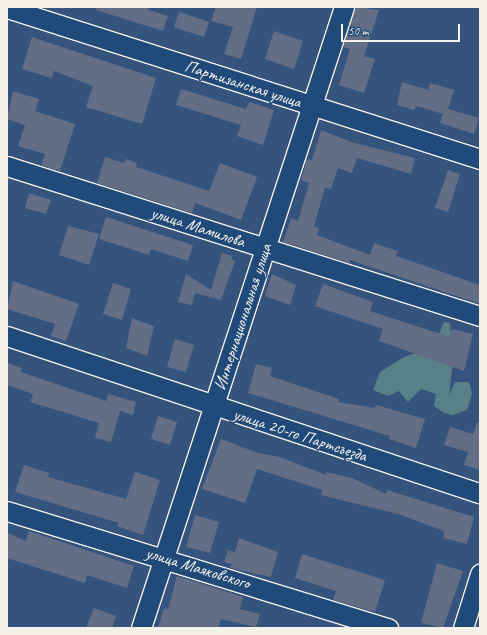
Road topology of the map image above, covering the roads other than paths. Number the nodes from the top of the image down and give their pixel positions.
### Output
1 (344, 7) edge
2 (7, 8) edge
3 (312, 106) junction
4 (480, 159) edge
5 (7, 166) edge
6 (265, 248) junction
7 (480, 316) edge
8 (7, 336) edge
9 (213, 407) junction
10 (480, 493) edge
11 (7, 511) edge
12 (164, 557) junction
13 (480, 574) edge
14 (141, 628) edge
15 (388, 628) edge
16 (463, 628) edge

1 - 3 street, Интернациональная улица
2 - 3 street, Партизанская улица
3 - 4 street, Партизанская улица
3 - 6 street, Интернациональная улица
5 - 6 street, улица Мамилова
6 - 7 street, улица Мамилова
6 - 9 street, Интернациональная улица
8 - 9 street, улица 20-го Партсъезда
9 - 10 street, улица 20-го Партсъезда
9 - 12 street, Интернациональная улица
11 - 12 street, улица Маяковского
12 - 14 street, Интернациональная улица
12 - 15 street, улица Маяковского
13 - 16 street

